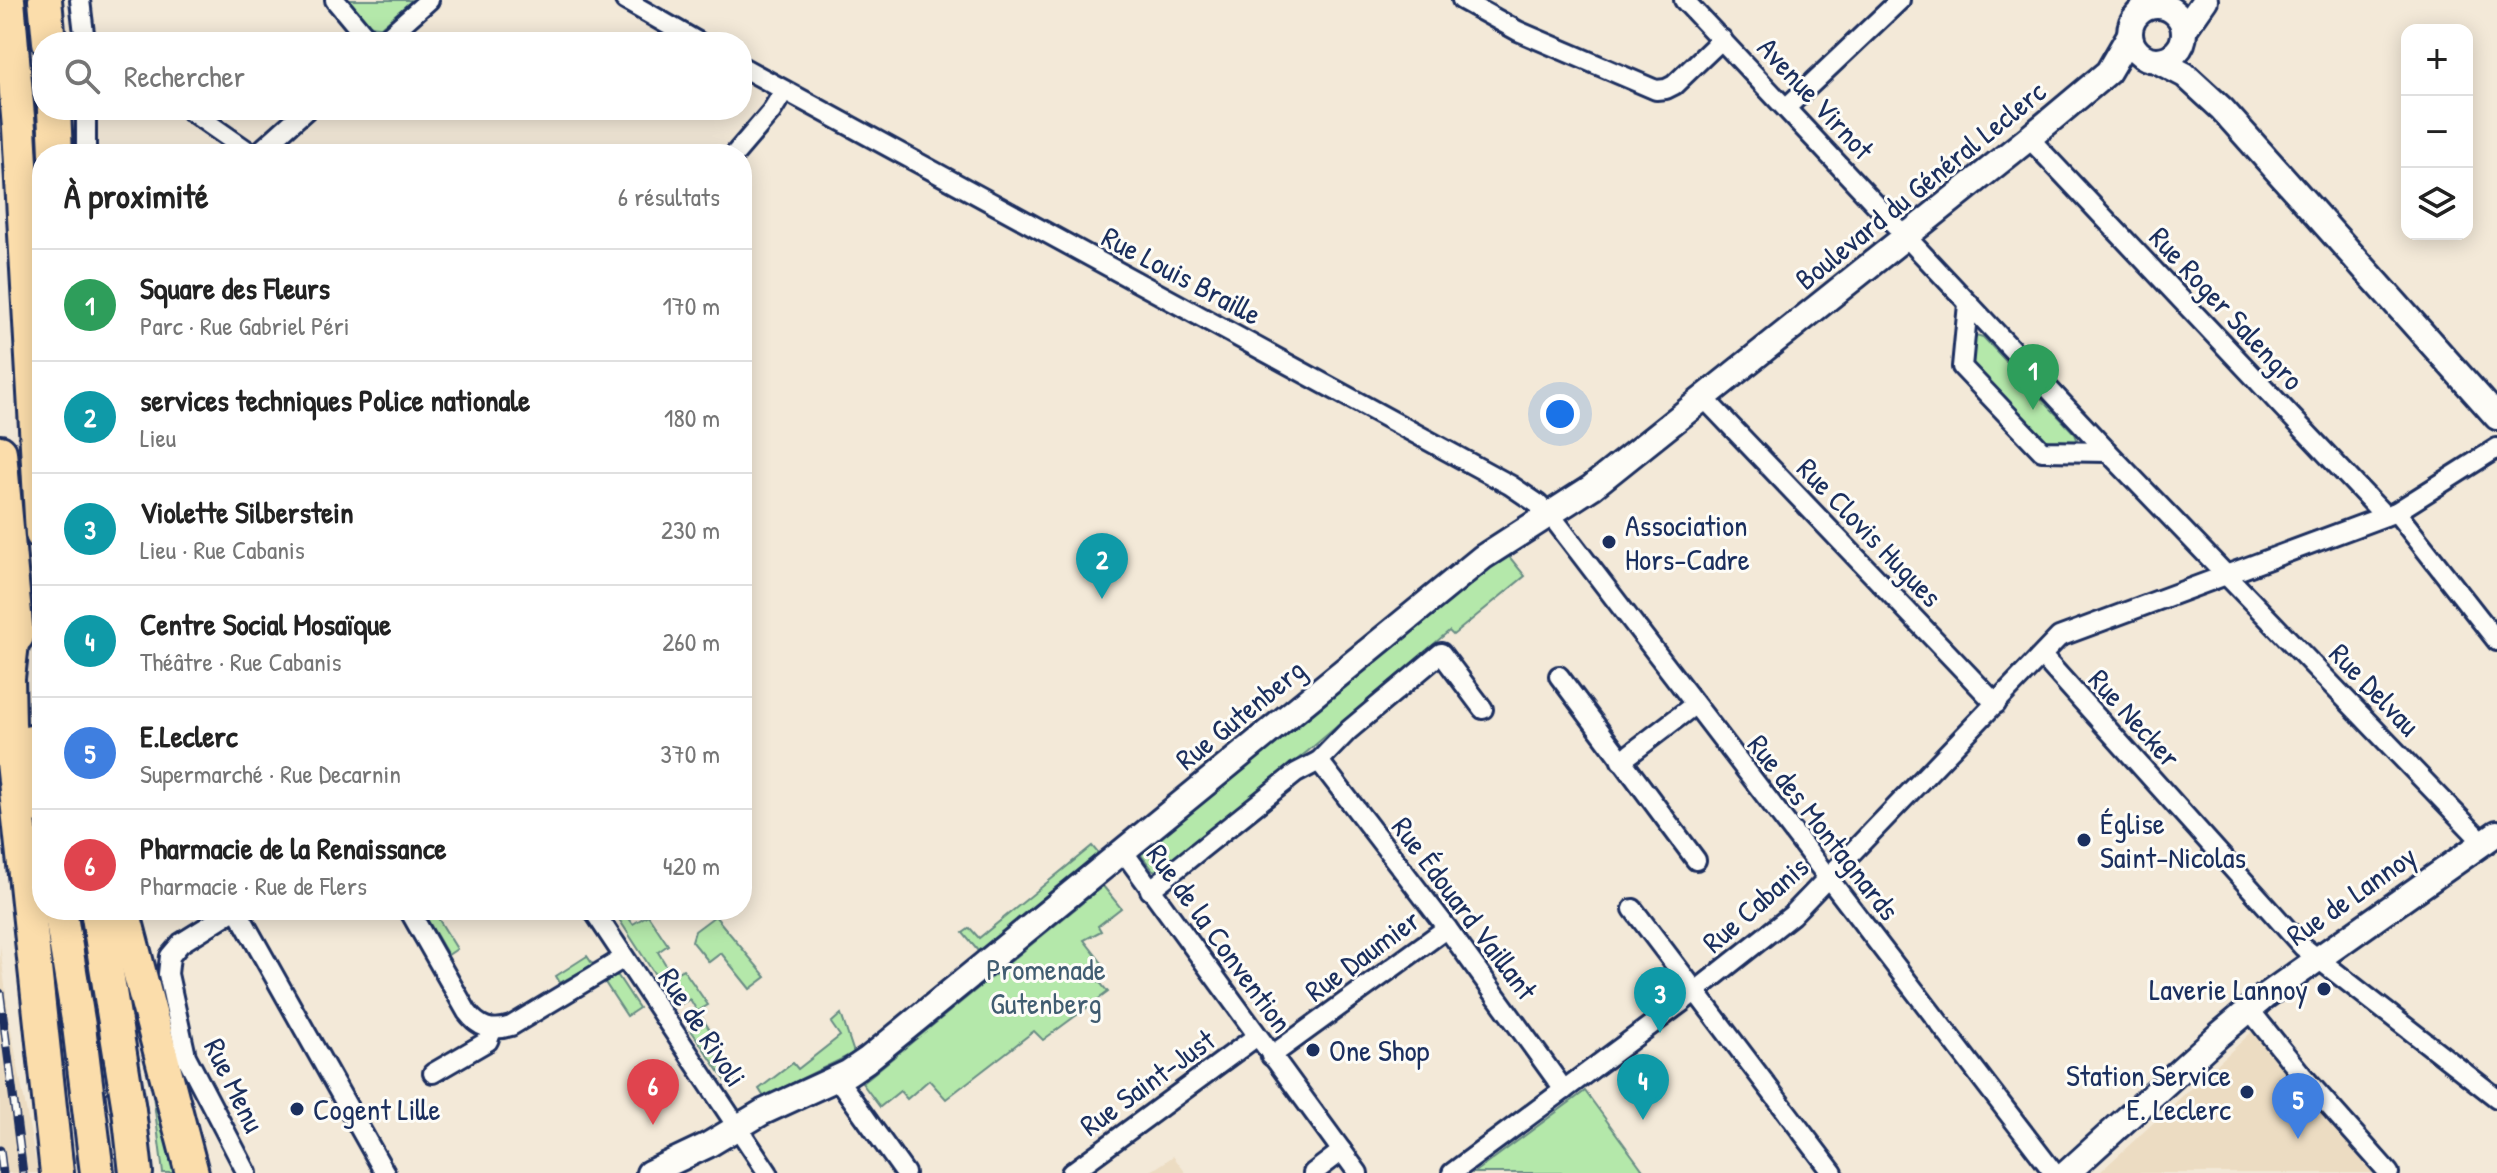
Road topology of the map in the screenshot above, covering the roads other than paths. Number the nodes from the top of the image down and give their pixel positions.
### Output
1 (8, 0) edge
2 (45, 0) edge
3 (80, 0) edge
4 (335, 0) edge
5 (429, 0) edge
6 (625, 0) edge
7 (1462, 0) edge
8 (1684, 0) edge
9 (1900, 0) edge
10 (2122, 0) edge
11 (2193, 0) edge
12 (2205, 0) edge
13 (2159, 4) edge
14 (48, 32) edge
15 (84, 32) edge
16 (362, 32) edge
17 (393, 32) edge
18 (681, 32) edge
19 (2184, 32) junction
20 (2129, 33) junction
21 (1722, 39) junction
22 (2151, 59) junction
23 (752, 73) edge
24 (2101, 80) junction
25 (784, 91) junction
26 (1787, 107) junction
27 (2222, 109) junction
28 (54, 120) edge
29 (86, 120) edge
30 (204, 120) edge
31 (294, 120) edge
32 (2029, 138) junction
33 (56, 144) edge
34 (86, 144) edge
35 (239, 144) edge
36 (266, 144) edge
37 (744, 144) edge
38 (1906, 236) junction
39 (1968, 304) junction
40 (1778, 339) joint
41 (32, 357) edge
42 (1704, 398) junction
43 (2497, 417) edge
44 (2497, 448) edge
45 (0, 452) edge
46 (2108, 452) junction
47 (2391, 514) junction
48 (1550, 515) junction
49 (4, 537) edge
50 (2227, 575) junction
51 (15, 617) junction
52 (2497, 641) edge
53 (2042, 656) junction
54 (1559, 676) dead end
55 (1996, 704) junction
56 (1694, 705) junction
57 (1483, 709) dead end
58 (32, 750) edge
59 (1319, 761) junction
60 (1621, 761) junction
61 (2490, 838) edge
62 (1123, 851) junction
63 (1696, 860) dead end
64 (1829, 878) junction
65 (1150, 890) junction
66 (1633, 909) dead end
67 (62, 920) edge
68 (99, 920) edge
69 (126, 920) edge
70 (219, 920) edge
71 (241, 920) edge
72 (415, 920) edge
73 (599, 920) edge
74 (1447, 928) junction
75 (624, 958) junction
76 (2317, 959) junction
77 (1696, 992) junction
78 (2249, 1009) junction
79 (492, 1030) junction
80 (1257, 1036) junction
81 (1271, 1056) junction
82 (433, 1073) dead end
83 (837, 1078) junction
84 (1564, 1090) junction
85 (2497, 1098) edge
86 (736, 1129) junction
87 (1342, 1151) junction
88 (57, 1173) edge
89 (97, 1173) edge
90 (136, 1173) edge
91 (192, 1173) edge
92 (247, 1173) edge
93 (385, 1173) edge
94 (649, 1173) edge
95 (768, 1173) edge
96 (905, 1173) edge
97 (1071, 1173) edge
98 (1313, 1173) edge
99 (1358, 1173) edge
100 (1452, 1173) edge
101 (1833, 1173) edge
102 (2054, 1173) edge
103 (2067, 1173) edge
104 (2389, 1173) edge

1 - 41 highway
2 - 14 highway
3 - 15 street
4 - 16 street
5 - 17 street
6 - 18 street
7 - 21 street
8 - 21 street, Avenue Virnot
9 - 26 street
10 - 20 street
11 - 13 street
12 - 19 street
13 - 19 street
13 - 20 street
19 - 22 street
19 - 27 street
20 - 22 street
20 - 24 street, Boulevard du Général Leclerc
21 - 26 street, Avenue Virnot
22 - 24 street, Boulevard du Général Leclerc
22 - 27 street
23 - 25 street, Rue Louis Braille
24 - 32 street, Boulevard du Général Leclerc
25 - 37 street
25 - 48 street, Rue Louis Braille
26 - 38 street, Avenue Virnot
27 - 43 street
28 - 33 highway
29 - 34 street
30 - 35 street
31 - 36 street
32 - 38 street, Boulevard du Général Leclerc
32 - 47 street, Rue Roger Salengro
38 - 39 street, Avenue Virnot
38 - 40 street, Boulevard du Général Leclerc
39 - 46 street, Avenue Virnot
39 - 46 street
40 - 42 street, Rue Gutenberg
42 - 48 street, Rue Gutenberg
42 - 55 street, Rue Clovis Hugues
44 - 47 street
45 - 49 highway
46 - 50 street, Rue Delvau
47 - 50 street
47 - 52 street, Rue Roger Salengro
48 - 56 street, Rue des Montagnards
48 - 62 street, Rue Gutenberg
49 - 51 highway
50 - 53 street, Rue Cabanis
50 - 61 street, Rue Delvau
51 - 58 highway
51 - 88 highway
53 - 55 street, Rue Cabanis
53 - 76 street, Rue Necker
54 - 60 street
55 - 64 street, Rue Cabanis
56 - 60 street
56 - 64 street, Rue des Montagnards
57 - 59 street
59 - 65 street
59 - 74 street, Rue Édouard Vaillant
60 - 63 street
61 - 76 street, Rue de Lannoy
62 - 65 street, Rue de la Convention
62 - 83 street, Rue Gutenberg
64 - 77 street, Rue Cabanis
64 - 102 street, Rue des Montagnards
65 - 80 street, Rue de la Convention
66 - 77 street
67 - 89 highway
68 - 90 highway
69 - 91 highway
70 - 92 street, Rue Menu
71 - 93 street
72 - 79 street
73 - 75 street, Rue de Rivoli
74 - 81 street, Rue Daumier
74 - 84 street, Rue Édouard Vaillant
75 - 79 street
75 - 86 street, Rue de Rivoli
76 - 78 street, Rue de Lannoy
76 - 85 street, Rue Necker
77 - 84 street, Rue Cabanis
77 - 101 street
78 - 103 street, Rue de Lannoy
78 - 104 street
79 - 82 street
80 - 81 street, Rue de la Convention
80 - 97 street, Rue Saint-Just
81 - 87 street, Rue de la Convention
83 - 86 street, Rue Gutenberg
83 - 96 street
84 - 100 street, Rue Cabanis
86 - 94 street, Rue Gutenberg
86 - 95 street, Rue de Rivoli
87 - 98 street
87 - 99 street, Rue de la Convention

